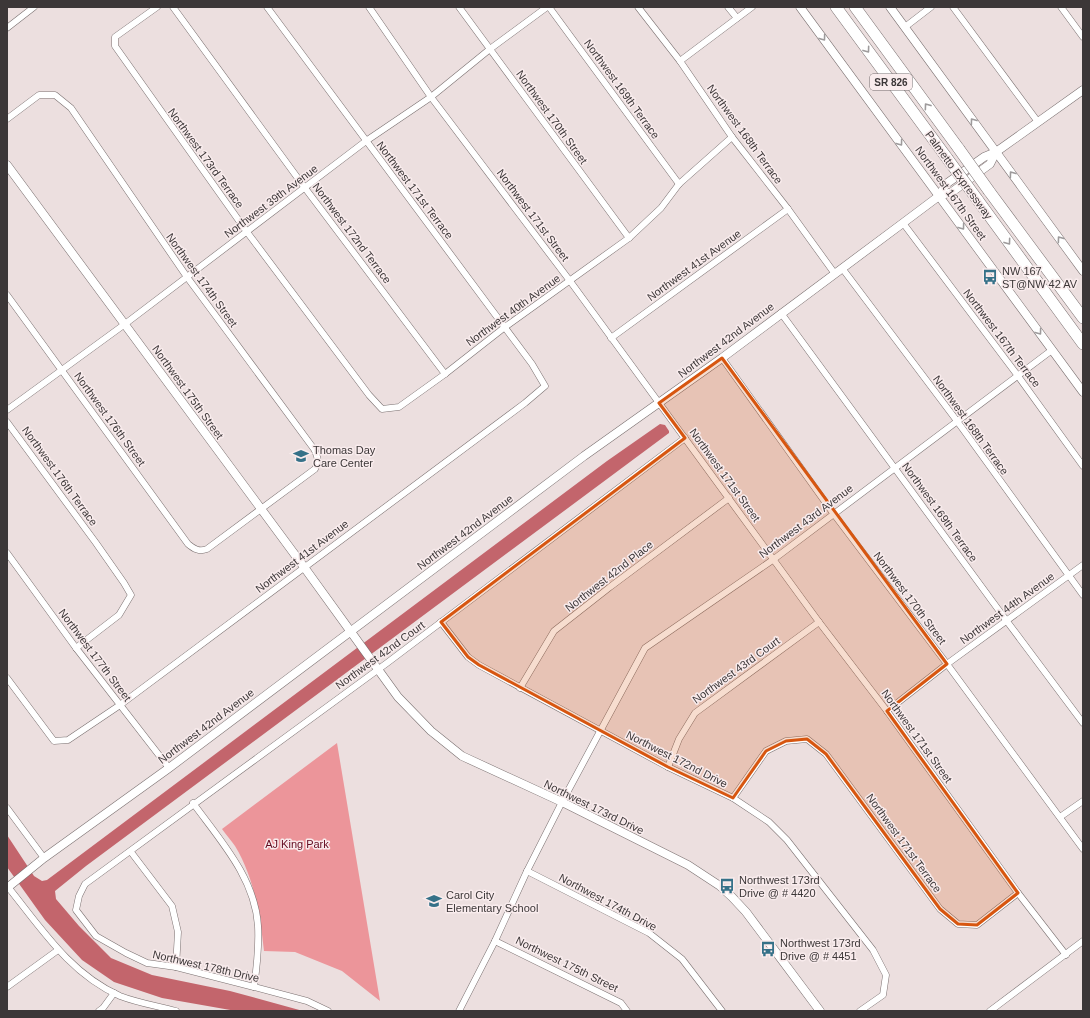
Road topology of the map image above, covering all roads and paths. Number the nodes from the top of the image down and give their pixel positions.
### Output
1 (34, 7) edge
2 (157, 7) edge
3 (174, 7) edge
4 (267, 7) edge
5 (369, 7) edge
6 (459, 7) edge
7 (548, 7) edge
8 (638, 7) edge
9 (728, 7) edge
10 (752, 7) edge
11 (800, 7) edge
12 (836, 7) edge
13 (855, 7) edge
14 (890, 7) edge
15 (931, 7) edge
16 (953, 7) edge
17 (1062, 7) edge
18 (737, 18) junction
19 (905, 27) junction
20 (7, 28) edge
21 (1083, 37) edge
22 (490, 49) junction
23 (680, 61) junction
24 (1083, 90) edge
25 (431, 97) junction
26 (7, 119) edge
27 (1038, 122) junction
28 (732, 137) junction
29 (366, 141) junction
30 (996, 152) junction
31 (7, 165) edge
32 (679, 184) junction
33 (305, 188) junction
34 (939, 196) junction
35 (788, 209) junction
36 (903, 223) junction
37 (247, 232) junction
38 (629, 238) junction
39 (842, 268) junction
40 (1083, 271) edge
41 (835, 274) junction
42 (187, 277) junction
43 (570, 281) junction
44 (7, 295) edge
45 (781, 313) junction
46 (1083, 318) edge
47 (125, 324) junction
48 (504, 327) junction
49 (611, 338) junction
50 (1083, 344) edge
51 (1052, 350) junction
52 (722, 358) junction
53 (62, 370) junction
54 (445, 374) junction
55 (1018, 376) junction
56 (546, 386) joint
57 (1083, 392) edge
58 (369, 395) joint
59 (659, 403) junction
60 (7, 410) edge
61 (957, 421) junction
62 (7, 422) edge
63 (685, 438) junction
64 (1083, 466) edge
65 (894, 468) junction
66 (729, 498) junction
67 (262, 510) junction
68 (833, 513) junction
69 (7, 553) edge
70 (774, 559) junction
71 (1083, 565) edge
72 (304, 567) junction
73 (1068, 575) junction
74 (1083, 595) edge
75 (1006, 620) junction
76 (441, 622) junction
77 (819, 622) junction
78 (351, 631) junction
79 (76, 648) junction
80 (947, 664) junction
81 (376, 666) junction
82 (7, 678) edge
83 (520, 688) junction
84 (120, 705) junction
85 (887, 711) junction
86 (1083, 723) edge
87 (601, 730) junction
88 (168, 768) junction
89 (668, 768) junction
90 (733, 798) junction
91 (1083, 801) edge
92 (562, 802) junction
93 (193, 804) junction
94 (7, 808) edge
95 (1060, 817) junction
96 (1083, 849) edge
97 (131, 852) junction
98 (44, 858) junction
99 (527, 871) junction
100 (85, 884) joint
101 (8, 887) edge
102 (1018, 893) junction
103 (495, 941) junction
104 (1083, 941) edge
105 (58, 950) junction
106 (1066, 955) junction
107 (176, 968) junction
108 (254, 986) junction
109 (7, 987) edge
110 (114, 993) junction
111 (461, 1010) edge
112 (99, 1011) edge
113 (176, 1011) edge
114 (328, 1011) edge
115 (627, 1011) edge
116 (722, 1011) edge
117 (820, 1011) edge
118 (860, 1011) edge
119 (990, 1011) edge

1 - 20 street
2 - 37 street, Northwest 173rd Terrace
3 - 33 street, Northwest 172nd Terrace
4 - 29 street, Northwest 171st Terrace
5 - 25 street, Northwest 171st Street
6 - 22 street, Northwest 170th Street
7 - 22 street, Northwest 39th Avenue
7 - 32 street, Northwest 169th Terrace
8 - 23 street, Northwest 168th Terrace
9 - 18 street
10 - 18 street
11 -> 34 street, Northwest 167th Street
12 -> 50 highway, Palmetto Expressway / SR 826, bridge
46 -> 13 highway, Palmetto Expressway / SR 826, bridge
14 - 19 street
15 - 19 street
16 - 27 street
17 - 21 street
18 - 23 street
30 -> 19 street
22 - 25 street, Northwest 39th Avenue
22 - 38 street, Northwest 170th Street
23 - 28 street, Northwest 168th Terrace
24 - 27 street, Northwest 42nd Avenue
25 - 29 street, Northwest 39th Avenue
25 - 43 street, Northwest 171st Street
26 - 42 street, Northwest 174th Street
27 - 30 street, Northwest 42nd Avenue
28 - 32 street, Northwest 40th Avenue
28 - 35 street, Northwest 168th Terrace
29 - 33 street, Northwest 39th Avenue
29 - 48 street, Northwest 171st Terrace
30 - 34 street, Northwest 42nd Avenue
40 -> 30 street
31 - 47 street, Northwest 175th Street
32 - 38 street, Northwest 40th Avenue
33 - 37 street, Northwest 39th Avenue
33 - 54 street, Northwest 172nd Terrace
34 - 36 street, Northwest 42nd Avenue
34 -> 51 street, Northwest 167th Street
35 - 41 street, Northwest 168th Terrace
35 - 49 street, Northwest 41st Avenue
36 - 39 street, Northwest 42nd Avenue
36 - 55 street, Northwest 167th Terrace
37 - 42 street, Northwest 39th Avenue
37 - 58 street, Northwest 173rd Terrace
38 - 43 street, Northwest 40th Avenue
39 - 41 street, Northwest 42nd Avenue
39 - 61 street, Northwest 168th Terrace
41 - 45 street, Northwest 42nd Avenue
42 - 47 street, Northwest 39th Avenue
42 - 67 street, Northwest 174th Street
43 - 48 street, Northwest 40th Avenue
43 - 49 street, Northwest 171st Street
44 - 53 street, Northwest 176th Street
45 - 52 street, Northwest 42nd Avenue
45 - 65 street, Northwest 169th Terrace
47 - 53 street, Northwest 39th Avenue
47 - 67 street, Northwest 175th Street
48 - 54 street, Northwest 40th Avenue
48 - 56 street, Northwest 171st Terrace
49 - 59 street, Northwest 171st Street
51 - 55 street, Northwest 43rd Avenue
51 - 57 street, Northwest 167th Street
52 - 59 street, Northwest 42nd Avenue
52 - 68 street, Northwest 170th Street
53 - 60 street, Northwest 39th Avenue
53 - 67 street, Northwest 176th Street
54 - 58 street, Northwest 40th Avenue
55 - 61 street, Northwest 43rd Avenue
55 - 64 street, Northwest 167th Terrace
56 - 72 street, Northwest 41st Avenue
59 - 63 street, Northwest 171st Street
59 - 78 street, Northwest 42nd Avenue
61 - 65 street, Northwest 43rd Avenue
61 - 73 street, Northwest 168th Terrace
62 - 79 street, Northwest 176th Terrace
63 - 66 street, Northwest 171st Street
63 - 76 street, Northwest 42nd Court
65 - 68 street, Northwest 43rd Avenue
65 - 75 street, Northwest 169th Terrace
66 - 70 street, Northwest 171st Street
66 - 83 street, Northwest 42nd Place
67 - 72 street, Northwest 175th Street
68 - 70 street, Northwest 43rd Avenue
68 - 80 street, Northwest 170th Street
69 - 79 street, Northwest 177th Street
70 - 77 street, Northwest 171st Street
70 - 87 street, Northwest 43rd Avenue
71 - 73 street, Northwest 44th Avenue
72 - 78 street, Northwest 175th Street
72 - 84 street, Northwest 41st Avenue
73 - 74 street, Northwest 168th Terrace
73 - 75 street, Northwest 44th Avenue
75 - 80 street, Northwest 44th Avenue
75 - 86 street, Northwest 169th Terrace
76 - 81 street, Northwest 42nd Court
76 - 83 street, Northwest 172nd Drive
77 - 85 street, Northwest 171st Street
77 - 89 street, Northwest 43rd Court
78 - 81 street, Northwest 173rd Drive
78 - 88 street, Northwest 42nd Avenue
79 - 84 street, Northwest 177th Street
80 - 85 street, Northwest 44th Avenue
80 - 95 street, Northwest 170th Street
81 - 92 street, Northwest 173rd Drive
81 - 93 street, Northwest 42nd Court
82 - 84 street, Northwest 41st Avenue
83 - 87 street, Northwest 172nd Drive
84 - 88 street, Northwest 177th Street
85 - 102 street, Northwest 171st Street
87 - 89 street, Northwest 172nd Drive
87 - 92 street, Northwest 43rd Avenue
88 - 98 street, Northwest 42nd Avenue
89 - 90 street, Northwest 172nd Drive
90 - 102 street, Northwest 171st Terrace
90 - 118 street, Northwest 172nd Drive
91 - 95 street
92 - 99 street, Northwest 43rd Avenue
92 - 117 street, Northwest 173rd Drive
93 - 97 street, Northwest 42nd Court
93 - 108 street
94 - 98 street
95 - 96 street, Northwest 170th Street
97 - 100 street, Northwest 42nd Court
97 - 107 street
98 - 101 street, Northwest 42nd Avenue
99 - 103 street, Northwest 43rd Avenue
99 - 116 street, Northwest 174th Drive
100 - 107 street, Northwest 178th Drive
101 - 105 street
102 - 106 street, Northwest 171st Street
103 - 111 street, Northwest 43rd Avenue
103 - 115 street, Northwest 175th Street
104 - 106 street
105 - 109 street
105 - 110 street
106 - 119 street
107 - 108 street, Northwest 178th Drive
108 - 114 street, Northwest 178th Drive
110 - 112 street
110 - 113 street

